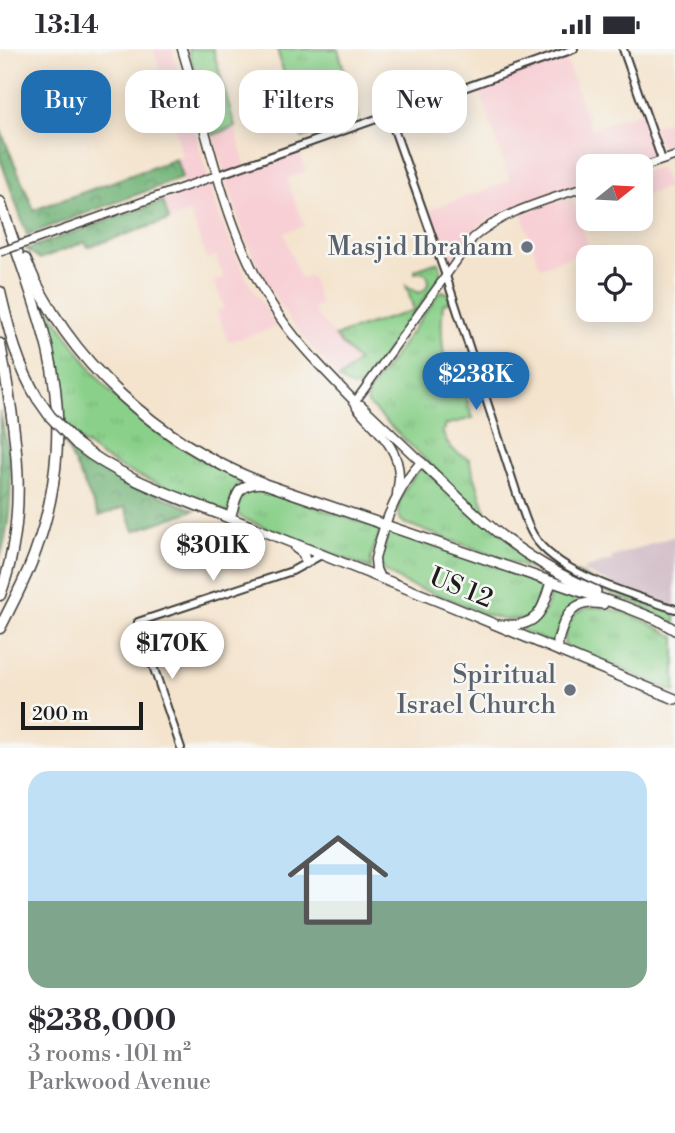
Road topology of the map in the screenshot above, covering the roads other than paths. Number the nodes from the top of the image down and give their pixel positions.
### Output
1 (182, 49) edge
2 (574, 49) edge
3 (623, 49) edge
4 (467, 87) edge
5 (372, 121) edge
6 (395, 133) edge
7 (675, 156) edge
8 (662, 160) junction
9 (653, 163) edge
10 (218, 175) junction
11 (576, 190) edge
12 (0, 202) edge
13 (9, 232) junction
14 (0, 252) edge
15 (446, 276) junction
16 (0, 292) edge
17 (0, 344) edge
18 (355, 402) junction
19 (421, 462) junction
20 (262, 483) junction
21 (396, 496) junction
22 (230, 518) junction
23 (244, 524) junction
24 (386, 525) junction
25 (321, 555) junction
26 (305, 564) junction
27 (380, 578) junction
28 (551, 582) junction
29 (0, 594) edge
30 (675, 609) edge
31 (642, 613) junction
32 (489, 623) junction
33 (0, 628) edge
34 (675, 629) edge
35 (559, 651) junction
36 (675, 699) edge
37 (181, 748) edge

1 - 10 main road
2 - 4 street
3 - 8 street
5 - 10 street
6 - 15 street
7 - 8 main road
8 - 9 main road
10 - 14 main road, bridge
10 - 18 main road
11 - 15 main road
12 - 13 highway
13 - 20 highway, US 12
13 - 33 highway
15 - 18 main road
15 - 30 street
16 - 22 highway, US 12, bridge
17 - 29 highway
18 - 19 main road
18 - 21 main road
19 - 21 main road
19 - 31 highway
20 - 22 highway
20 - 24 highway, US 12
21 - 24 main road
22 - 23 highway, US 12 / US 12
23 - 25 highway, US 12 / US 12
23 - 26 highway
24 - 27 main road
24 - 28 highway, US 12 / US 12
25 - 26 street
25 - 27 highway, US 12 / US 12
26 - 37 street
27 - 32 highway, US 12 / US 12
28 - 31 highway, US 12 / US 12
28 - 32 highway
31 - 34 highway, US 12 / US 12
31 - 35 highway
32 - 35 highway, US 12 / US 12
35 - 36 highway, US 12 / US 12

